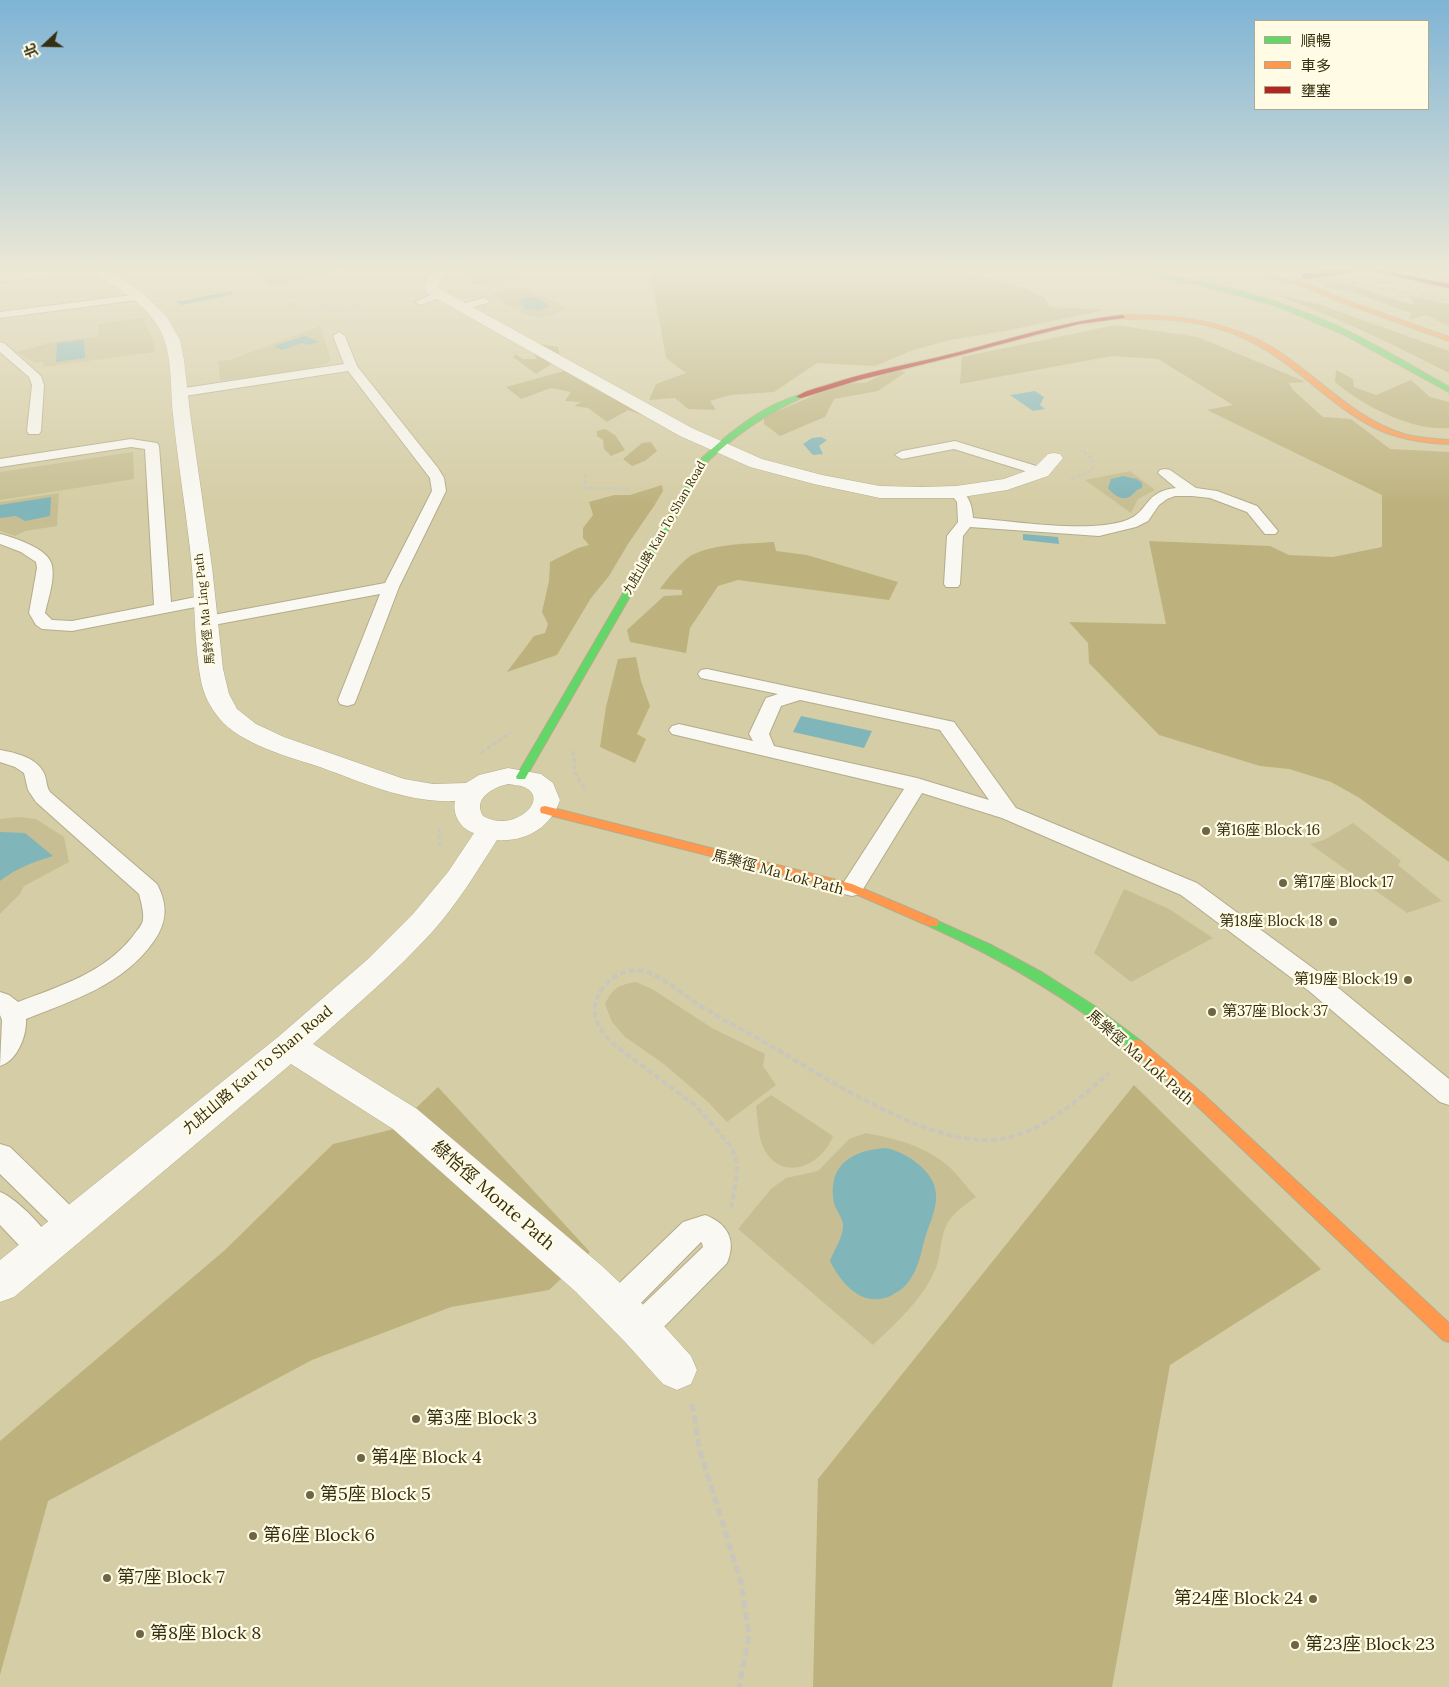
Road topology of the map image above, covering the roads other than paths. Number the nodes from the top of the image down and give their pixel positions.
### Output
1 (3, 349) edge
2 (174, 349) edge
3 (343, 349) edge
4 (537, 349) edge
5 (979, 349) edge
6 (1268, 349) edge
7 (1375, 349) edge
8 (351, 367) junction
9 (1449, 390) edge
10 (178, 393) junction
11 (34, 431) dead end
12 (1449, 442) edge
13 (716, 446) junction
14 (902, 455) dead end
15 (1054, 458) dead end
16 (0, 463) edge
17 (1041, 472) junction
18 (1165, 473) dead end
19 (956, 492) junction
20 (1192, 492) junction
21 (966, 522) junction
22 (1270, 531) dead end
23 (0, 539) edge
24 (952, 584) dead end
25 (391, 587) junction
26 (206, 600) junction
27 (163, 608) junction
28 (208, 621) junction
29 (707, 674) dead end
30 (799, 694) junction
31 (347, 700) dead end
32 (679, 730) dead end
33 (767, 750) junction
34 (0, 756) edge
35 (522, 777) junction
36 (917, 785) junction
37 (473, 792) junction
38 (545, 810) junction
39 (1009, 813) junction
40 (490, 830) junction
41 (852, 888) junction
42 (6, 1008) edge
43 (289, 1046) junction
44 (0, 1056) edge
45 (1449, 1094) edge
46 (0, 1156) edge
47 (0, 1205) edge
48 (71, 1225) junction
49 (42, 1249) junction
50 (0, 1284) edge
51 (1449, 1334) edge
52 (678, 1370) road end

1 - 11 lane
2 - 10 street, 馬鈴徑 Ma Ling Path
3 - 8 lane
4 - 13 street
5 - 13 main road, 九肚山路 Kau To Shan Road
6 - 12 main road, 九肚山路 Kau To Shan Road
7 - 9 main road
8 - 10 lane
8 - 25 lane
10 - 26 street, 馬鈴徑 Ma Ling Path
13 - 19 street
13 - 35 main road, 九肚山路 Kau To Shan Road
14 - 17 lane
15 - 17 street
16 - 27 lane
17 - 19 street
18 - 20 lane
19 - 21 lane
20 - 21 lane
20 - 22 lane
21 - 24 lane
23 - 27 lane
25 - 28 lane
25 - 31 lane
26 - 27 lane
26 - 28 street, 馬鈴徑 Ma Ling Path
28 - 37 street, 馬鈴徑 Ma Ling Path
29 - 30 lane
30 - 33 lane
30 - 39 lane
32 - 33 lane
33 - 36 lane
34 - 42 lane
35 - 37 street
35 - 38 street
36 - 39 lane
36 - 41 lane
37 - 40 street
38 - 40 street
38 - 41 main road, 馬樂徑 Ma Lok Path
39 - 45 lane
40 - 43 street, 九肚山路 Kau To Shan Road
41 - 51 main road, 馬樂徑 Ma Lok Path
42 - 44 lane
43 - 48 street, 九肚山路 Kau To Shan Road
43 - 52 street, 綠怡徑 Monte Path
46 - 48 lane
47 - 49 lane
48 - 49 street, 九肚山路 Kau To Shan Road
49 - 50 street, 九肚山路 Kau To Shan Road

